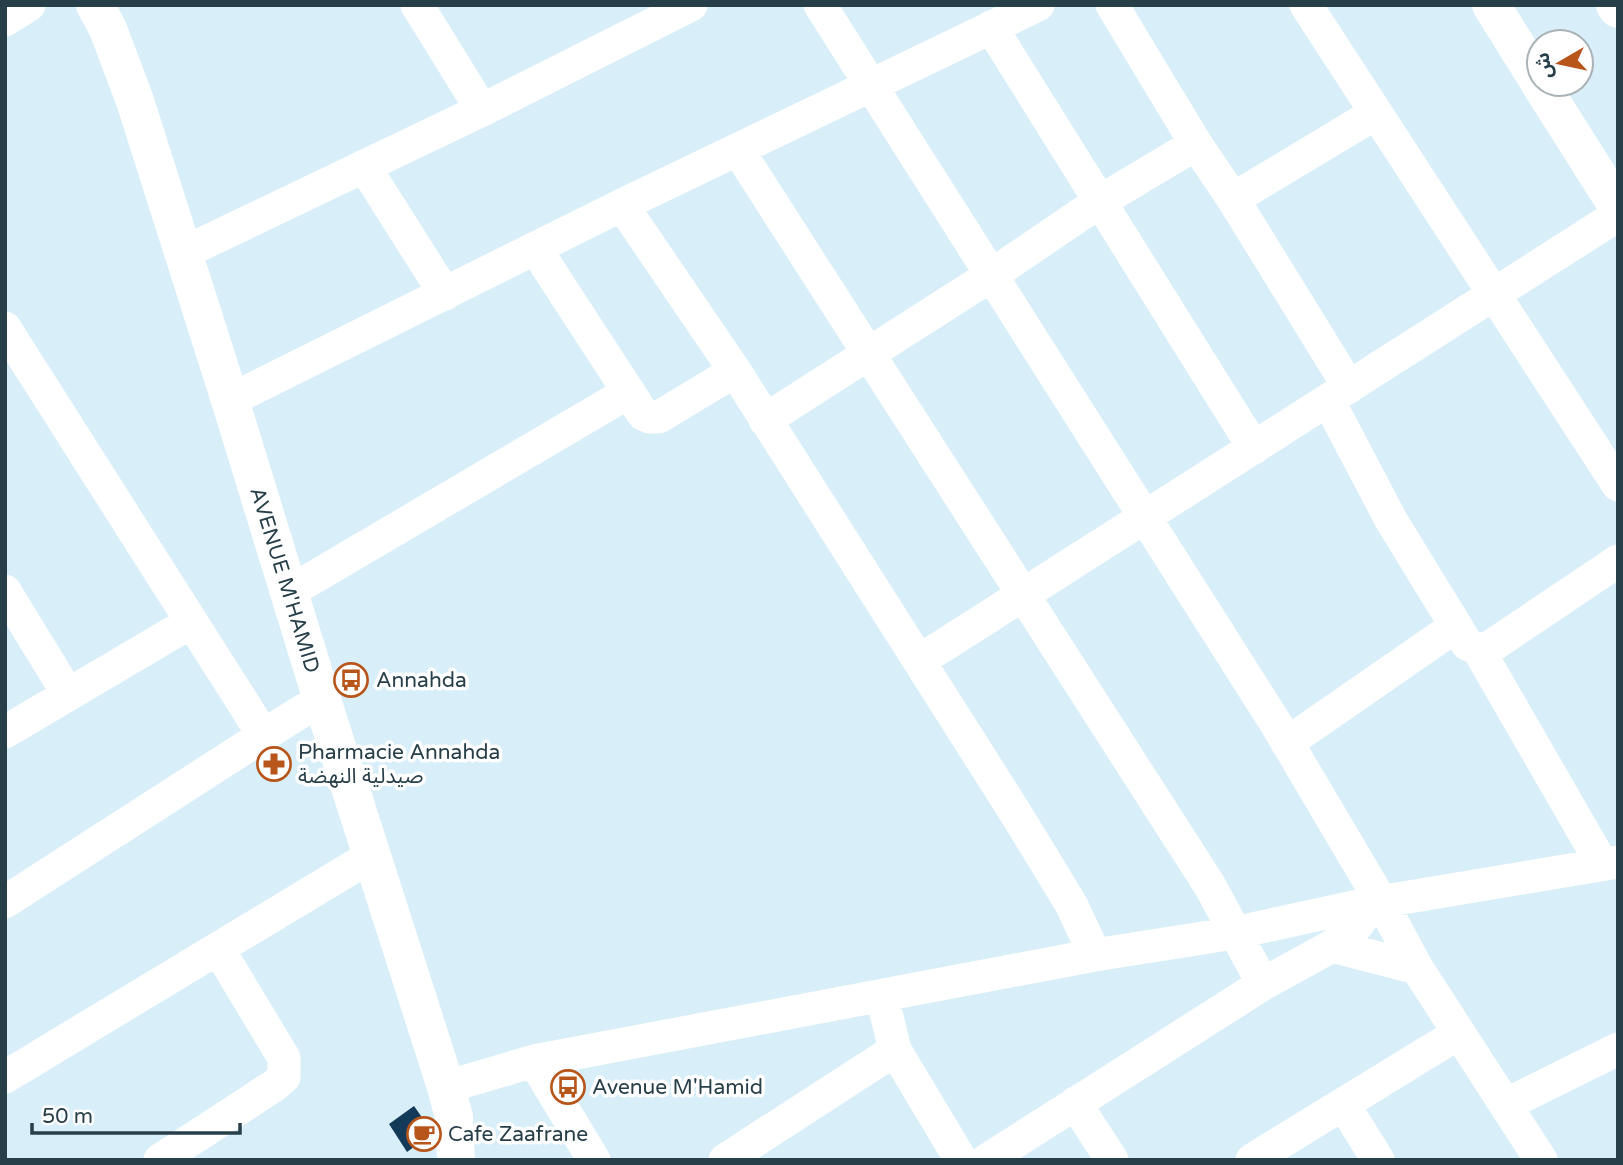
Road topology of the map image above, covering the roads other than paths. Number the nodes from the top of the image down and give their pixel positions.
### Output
1 (29, 5) edge
2 (95, 5) edge
3 (416, 5) edge
4 (691, 5) edge
5 (820, 5) edge
6 (1038, 5) edge
7 (1112, 5) edge
8 (1306, 5) edge
9 (1491, 5) edge
10 (642, 17) edge
11 (5, 20) edge
12 (991, 27) junction
13 (1525, 59) edge
14 (870, 84) junction
15 (1549, 98) edge
16 (482, 110) junction
17 (1376, 113) junction
18 (1196, 144) junction
19 (738, 150) junction
20 (364, 166) junction
21 (1233, 199) junction
22 (1099, 202) junction
23 (621, 205) junction
24 (1618, 207) edge
25 (1618, 215) edge
26 (535, 248) junction
27 (183, 253) junction
28 (990, 276) junction
29 (445, 294) junction
30 (1493, 295) junction
31 (5, 328) edge
32 (869, 353) junction
33 (15, 365) edge
34 (735, 371) junction
35 (629, 392) junction
36 (1338, 394) junction
37 (230, 400) junction
38 (765, 420) junction
39 (1254, 448) junction
40 (1618, 485) edge
41 (1145, 517) junction
42 (1618, 561) edge
43 (5, 591) edge
44 (289, 592) junction
45 (1024, 595) junction
46 (191, 622) junction
47 (1467, 637) junction
48 (919, 661) junction
49 (68, 694) junction
50 (323, 703) junction
51 (5, 733) edge
52 (264, 736) junction
53 (1287, 743) junction
54 (373, 855) junction
55 (1610, 863) edge
56 (5, 902) edge
57 (1375, 903) junction
58 (1234, 933) junction
59 (1332, 946) junction
60 (219, 950) junction
61 (1095, 955) junction
62 (1417, 968) junction
63 (1263, 984) junction
64 (882, 996) junction
65 (1460, 1033) junction
66 (1618, 1048) edge
67 (895, 1050) junction
68 (534, 1061) junction
69 (5, 1077) edge
70 (446, 1087) junction
71 (1075, 1103) junction
72 (1507, 1104) junction
73 (1344, 1105) junction
74 (160, 1160) edge
75 (456, 1160) edge
76 (594, 1160) edge
77 (725, 1160) edge
78 (961, 1160) edge
79 (986, 1160) edge
80 (1112, 1160) edge
81 (1252, 1160) edge
82 (1378, 1160) edge
83 (1541, 1160) edge

1 - 11 street
2 - 27 street, AVENUE M'HAMID
3 - 16 street
4 - 10 street
5 - 14 street
6 - 12 street
7 - 18 street
8 - 17 street
9 - 13 street
10 - 16 street
12 - 14 street
12 - 22 street
14 - 19 street
14 - 28 street
15 - 24 street
16 - 20 street
17 - 21 street
17 - 30 street
18 - 21 street
18 - 22 street
19 - 23 street
19 - 32 street
20 - 27 street
20 - 29 street
21 - 36 street
22 - 28 street
22 - 39 street
23 - 26 street
23 - 34 street
25 - 30 street
26 - 29 street
26 - 35 street
27 - 37 street, AVENUE M'HAMID
28 - 32 street
28 - 41 street
29 - 37 street
30 - 36 street
30 - 40 street
31 - 33 street
32 - 38 street
32 - 45 street
33 - 46 street
34 - 35 street
34 - 38 street
35 - 44 street
36 - 39 street
36 - 47 street
37 - 44 street, AVENUE M'HAMID
38 - 48 street
39 - 41 street
41 - 45 street
41 - 53 street
42 - 47 street
43 - 49 street
44 - 50 street, AVENUE M'HAMID
45 - 48 street
45 - 58 street
46 - 49 street
46 - 52 street
47 - 53 street
47 - 55 street
48 - 61 street
49 - 51 street
50 - 52 street
50 - 54 street, AVENUE M'HAMID
52 - 56 street
53 - 57 street
54 - 60 street
54 - 70 street, AVENUE M'HAMID
55 - 57 street
57 - 58 street
57 - 59 street
57 - 62 street
58 - 61 street
58 - 63 street
59 - 62 street
59 - 63 street
60 - 69 street
60 - 74 street
61 - 64 street
62 - 65 street
63 - 71 street
64 - 67 street
64 - 68 street
65 - 72 street
65 - 73 street
66 - 72 street
67 - 77 street
67 - 78 street
68 - 70 street
68 - 76 street
70 - 75 street, AVENUE M'HAMID
71 - 79 street
71 - 80 street
72 - 83 street
73 - 81 street
73 - 82 street

